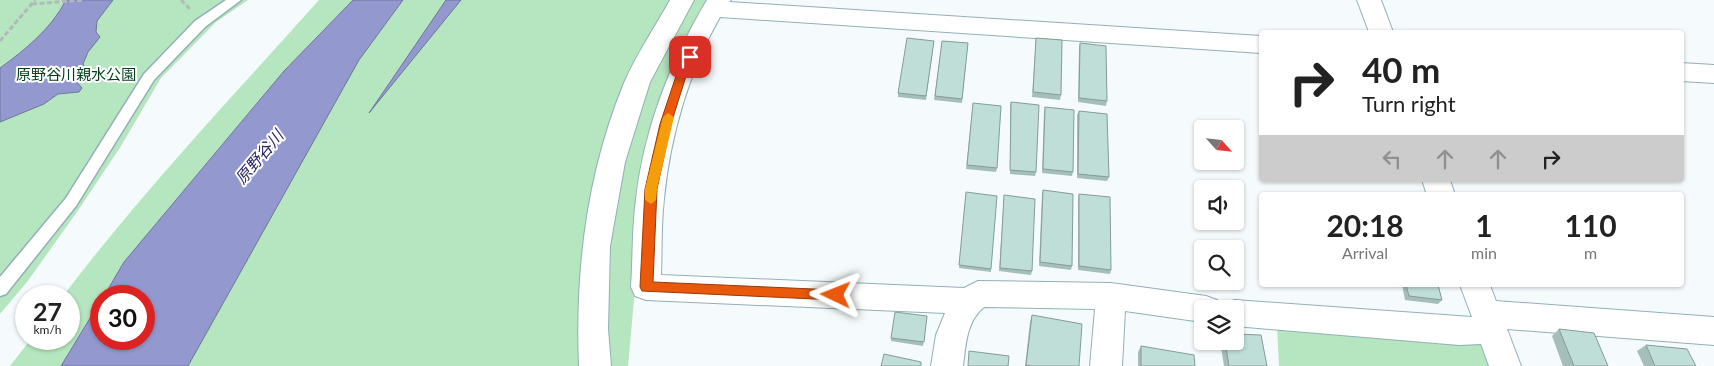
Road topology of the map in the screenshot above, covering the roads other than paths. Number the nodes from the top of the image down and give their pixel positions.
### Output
1 (235, 0) edge
2 (682, 0) edge
3 (1369, 0) edge
4 (716, 4) edge
5 (1380, 30) edge
6 (1259, 46) edge
7 (1684, 72) edge
8 (1714, 74) edge
9 (1476, 287) edge
10 (0, 289) edge
11 (1110, 296) junction
12 (968, 300) junction
13 (1194, 307) edge
14 (1244, 314) edge
15 (1489, 322) junction
16 (1714, 331) edge
17 (595, 366) edge
18 (946, 366) edge
19 (1106, 366) edge
20 (1505, 366) edge

1 - 10 lane
2 - 17 street
3 - 5 street
4 - 6 street
4 - 12 street
7 - 8 street
9 - 15 street
11 - 12 street
11 - 13 street
11 - 19 street
12 - 18 street
14 - 15 street
15 - 16 street
15 - 20 street

